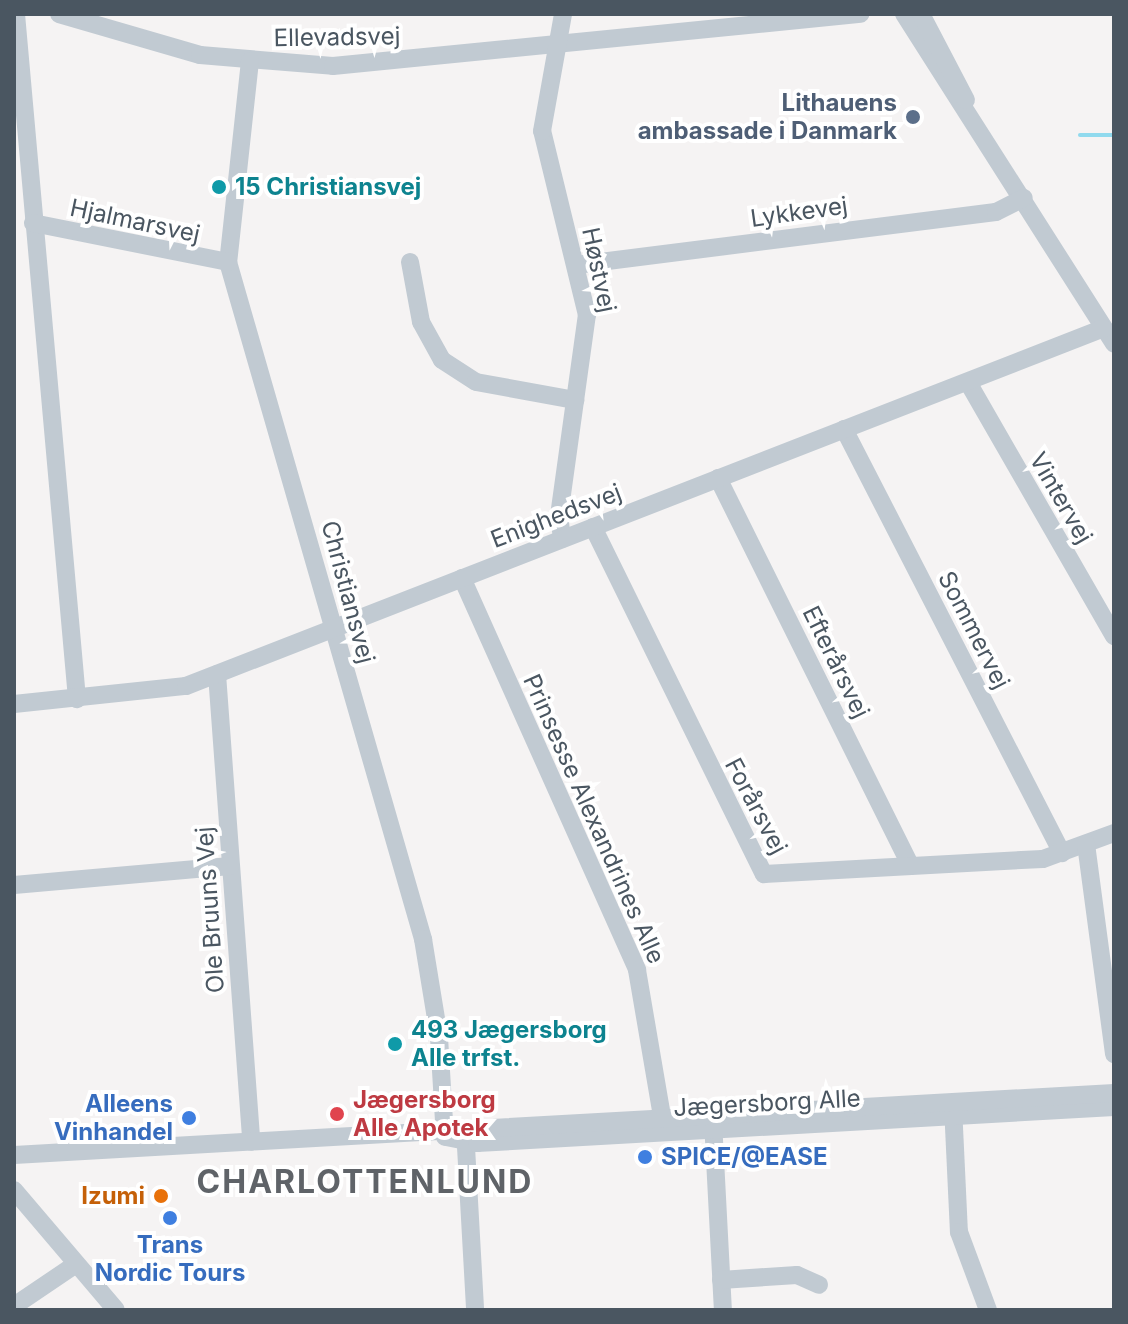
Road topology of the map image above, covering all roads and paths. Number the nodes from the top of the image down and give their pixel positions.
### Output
1 (16, 14) edge
2 (59, 14) edge
3 (563, 14) edge
4 (860, 14) edge
5 (904, 14) edge
6 (921, 14) edge
7 (557, 44) junction
8 (250, 61) junction
9 (969, 106) junction
10 (1024, 198) junction
11 (33, 223) junction
12 (228, 262) junction
13 (410, 262) dead end
14 (576, 265) junction
15 (1104, 328) junction
16 (1114, 344) edge
17 (969, 384) junction
18 (575, 400) junction
19 (844, 429) junction
20 (718, 478) junction
21 (593, 527) junction
22 (562, 539) junction
23 (462, 578) junction
24 (333, 629) junction
25 (1114, 636) edge
26 (217, 674) junction
27 (77, 699) junction
28 (14, 704) edge
29 (1114, 833) edge
30 (1086, 844) junction
31 (1062, 853) junction
32 (230, 866) junction
33 (911, 866) junction
34 (14, 885) edge
35 (1113, 1042) edge
36 (1114, 1093) edge
37 (1114, 1107) edge
38 (953, 1109) junction
39 (713, 1123) junction
40 (664, 1125) junction
41 (444, 1134) junction
42 (466, 1135) junction
43 (251, 1142) junction
44 (14, 1155) edge
45 (14, 1190) edge
46 (76, 1264) junction
47 (721, 1280) junction
48 (819, 1285) dead end
49 (14, 1306) edge
50 (112, 1309) edge
51 (475, 1310) edge
52 (723, 1310) edge
53 (988, 1310) edge

1 - 11 street
2 - 8 street, Ellevadsvej
3 - 7 street, Høstvej
4 - 7 street, Ellevadsvej
5 - 9 street
6 - 9 street
7 - 8 street, Ellevadsvej
7 - 14 street, Høstvej
8 - 12 street, Christiansvej
9 - 10 street
10 - 14 street, Lykkevej
10 - 15 street
11 - 12 street, Hjalmarsvej
11 - 27 street
12 - 24 street, Christiansvej
13 - 18 street
14 - 18 street, Høstvej
15 - 16 street
15 - 17 street, Enighedsvej
17 - 19 street, Enighedsvej
17 - 25 street, Vintervej
18 - 22 street, Høstvej
19 - 20 street, Enighedsvej
19 - 31 street, Sommervej
20 - 21 street, Enighedsvej
20 - 33 street, Efterårsvej
21 - 22 street, Enighedsvej
21 - 33 street, Forårsvej
22 - 23 street, Enighedsvej
23 - 24 street, Enighedsvej
23 - 40 street, Prinsesse Alexandrines Alle
24 - 26 street, Enighedsvej
24 - 41 street, Christiansvej
26 - 27 street, Enighedsvej
26 - 32 street, Ole Bruuns Vej
27 - 28 street, Enighedsvej
29 - 30 street, Forårsvej
30 - 31 street, Forårsvej
30 - 35 street
31 - 33 street, Forårsvej
32 - 34 street
32 - 43 street, Ole Bruuns Vej
36 - 38 street, Jægersborg Alle
37 - 38 street, Jægersborg Alle
38 - 39 street, Jægersborg Alle
38 - 53 street
39 - 40 street, Jægersborg Alle
39 - 47 street
40 - 42 street, Jægersborg Alle
41 - 42 street, Jægersborg Alle
41 - 43 street, Jægersborg Alle
42 - 51 street
43 - 44 street, Jægersborg Alle
45 - 46 street
46 - 49 street
46 - 50 street
47 - 48 street
47 - 52 street

